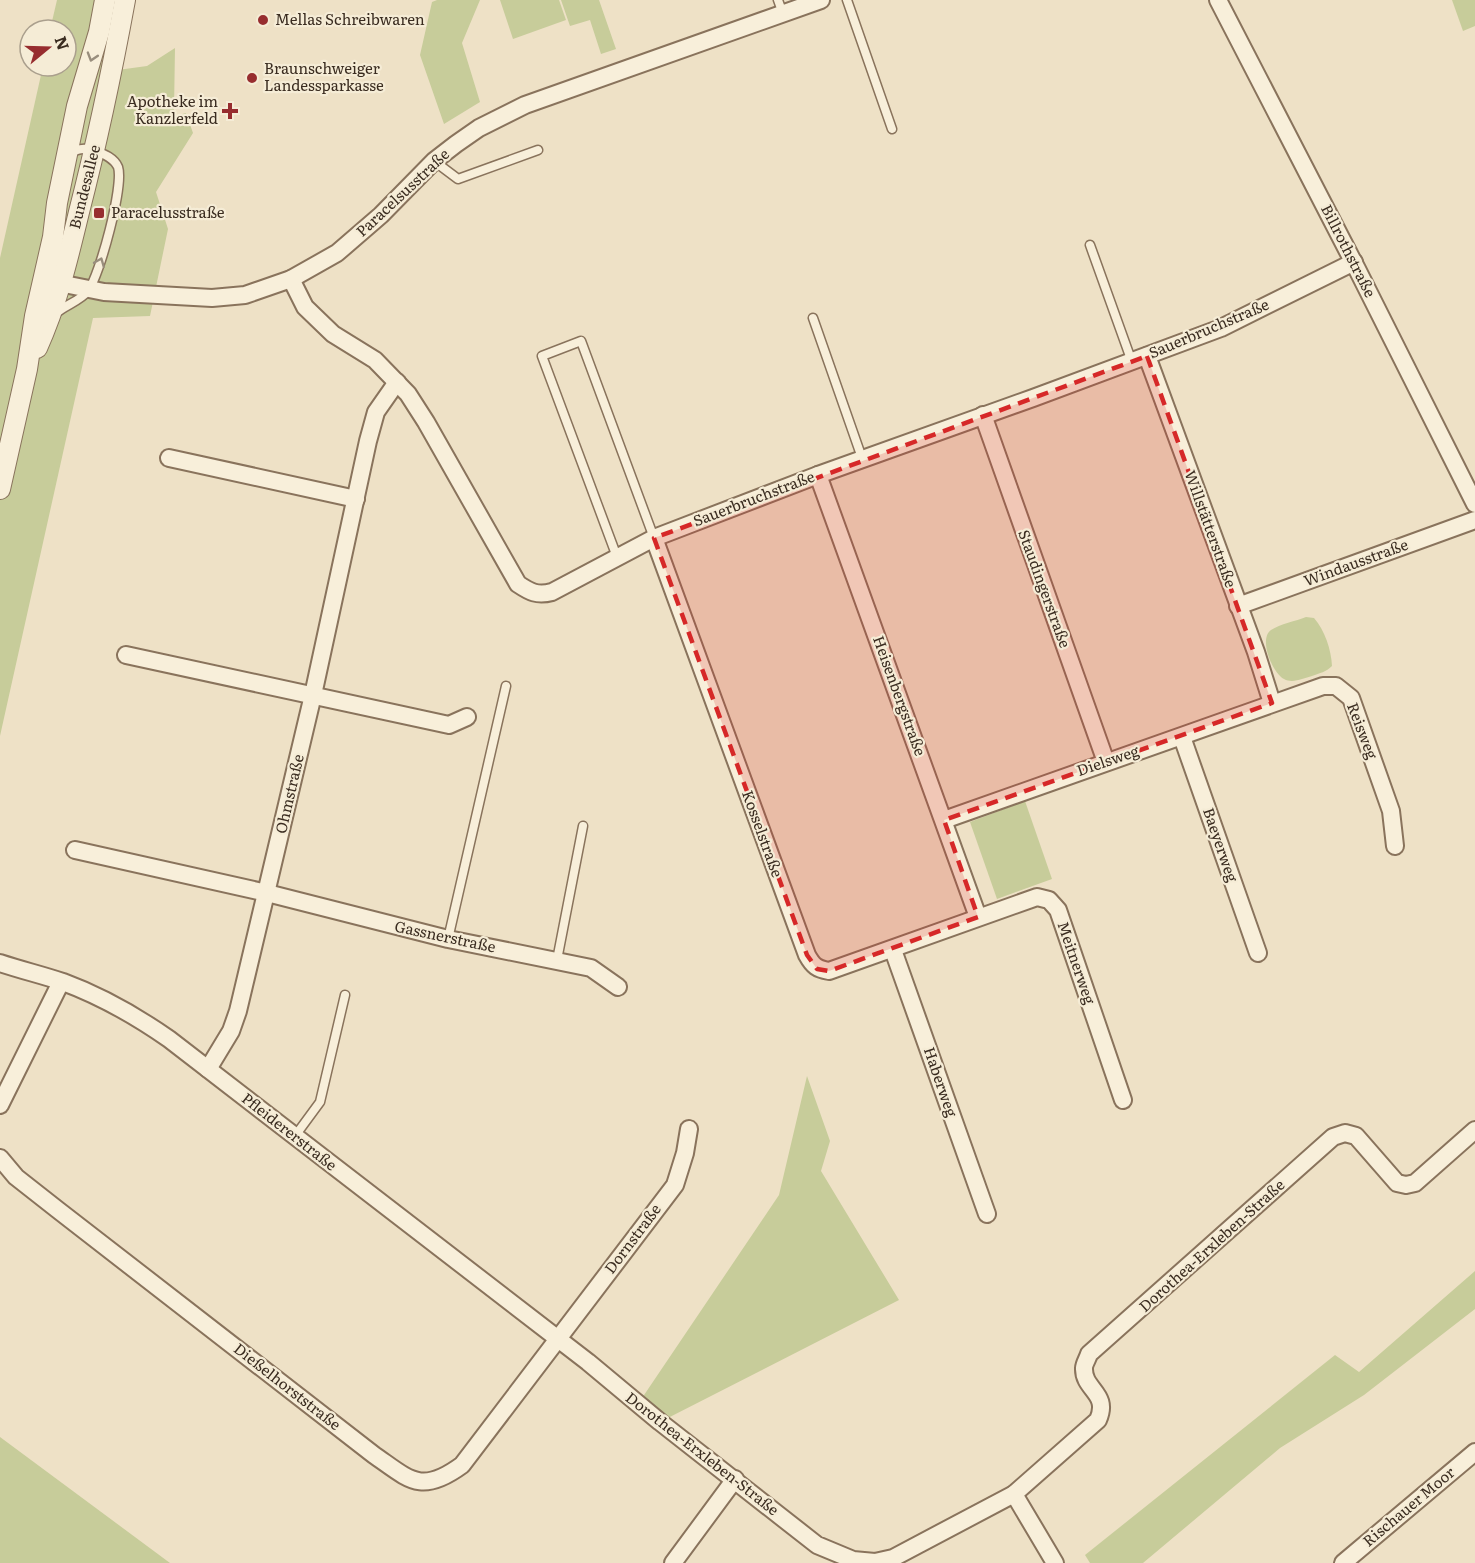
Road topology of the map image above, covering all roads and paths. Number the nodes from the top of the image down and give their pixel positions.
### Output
1 (105, 0) edge
2 (125, 0) edge
3 (821, 0) edge
4 (847, 0) edge
5 (1218, 0) edge
6 (780, 7) edge
7 (892, 129) dead end
8 (94, 150) junction
9 (538, 150) dead end
10 (66, 159) junction
11 (434, 160) junction
12 (1090, 245) dead end
13 (1354, 262) junction
14 (291, 279) junction
15 (52, 282) junction
16 (89, 290) junction
17 (813, 318) dead end
18 (49, 319) junction
19 (1140, 359) junction
20 (27, 369) junction
21 (397, 382) junction
22 (982, 415) junction
23 (169, 458) dead end
24 (862, 458) junction
25 (818, 475) junction
26 (0, 489) edge
27 (356, 499) junction
28 (1475, 504) edge
29 (1475, 520) edge
30 (654, 538) junction
31 (617, 557) junction
32 (1238, 606) junction
33 (126, 655) dead end
34 (506, 686) dead end
35 (313, 695) junction
36 (1272, 703) junction
37 (467, 717) dead end
38 (1182, 736) junction
39 (1106, 762) junction
40 (944, 820) junction
41 (583, 826) dead end
42 (1395, 846) dead end
43 (75, 850) dead end
44 (267, 893) junction
45 (978, 917) junction
46 (448, 939) junction
47 (893, 950) junction
48 (1258, 953) dead end
49 (557, 960) junction
50 (0, 963) edge
51 (62, 982) junction
52 (618, 987) dead end
53 (345, 995) dead end
54 (208, 1069) junction
55 (1123, 1101) dead end
56 (0, 1105) edge
57 (689, 1129) dead end
58 (1475, 1130) edge
59 (295, 1136) junction
60 (0, 1158) edge
61 (987, 1214) dead end
62 (557, 1339) junction
63 (1475, 1452) edge
64 (735, 1479) junction
65 (1014, 1494) junction
66 (853, 1561) edge
67 (673, 1563) edge
68 (1056, 1563) edge
69 (1343, 1563) edge

1 -> 10 street, Bundesallee
2 - 8 street, Bundesallee
3 - 6 street, Paracelsusstraße
4 - 7 lane
5 - 13 street, Billrothstraße
6 - 11 street, Paracelsusstraße
8 - 10 lane
8 - 15 street, Bundesallee
16 -> 8 lane
9 - 11 lane
10 - 15 street, Bundesallee
11 - 14 street, Paracelsusstraße
12 - 19 lane
13 - 19 street, Sauerbruchstraße
13 - 28 street, Billrothstraße
14 - 16 street, Paracelsusstraße
14 - 21 street, Sauerbruchstraße
15 - 16 street, Paracelsusstraße
15 - 18 street, Bundesallee
15 - 20 street, Bundesallee
16 - 18 lane
17 - 24 lane
18 - 20 street, Bundesallee
19 - 22 street, Sauerbruchstraße
19 - 32 street, Willstätterstraße
20 - 26 street, Bundesallee
21 - 27 street, Ohmstraße
21 - 31 street, Sauerbruchstraße
22 - 24 street, Sauerbruchstraße
22 - 39 street, Staudingerstraße
23 - 27 street
24 - 25 street, Sauerbruchstraße
25 - 30 street, Sauerbruchstraße
25 - 40 street, Heisenbergstraße
27 - 35 street, Ohmstraße
29 - 32 street, Windausstraße
30 - 31 street, Sauerbruchstraße
30 - 31 lane
30 - 47 street, Kosselstraße
32 - 36 street, Willstätterstraße
33 - 35 street
34 - 46 lane
35 - 37 street
35 - 44 street, Ohmstraße
36 - 38 street, Dielsweg
36 - 42 street, Reisweg
38 - 39 street, Dielsweg
38 - 48 street, Baeyerweg
39 - 40 street, Dielsweg
40 - 45 street, Heisenbergstraße
41 - 49 lane
43 - 44 street
44 - 46 street, Gassnerstraße
44 - 54 street, Ohmstraße
45 - 47 street, Kosselstraße
45 - 55 street, Meitnerweg
46 - 49 street, Gassnerstraße
47 - 61 street, Haberweg
49 - 52 street, Gassnerstraße
50 - 51 street, Pfleidererstraße
51 - 54 street, Pfleidererstraße
51 - 56 street
53 - 59 lane
54 - 59 street, Pfleidererstraße
57 - 62 street, Dornstraße
58 - 65 street, Dorothea-Erxleben-Straße
59 - 62 street, Pfleidererstraße
60 - 62 street, Dießelhorststraße
62 - 64 street, Dorothea-Erxleben-Straße
63 - 69 street, Rischauer Moor
64 - 66 street, Dorothea-Erxleben-Straße
64 - 67 street
65 - 66 street, Dorothea-Erxleben-Straße
65 - 68 street

